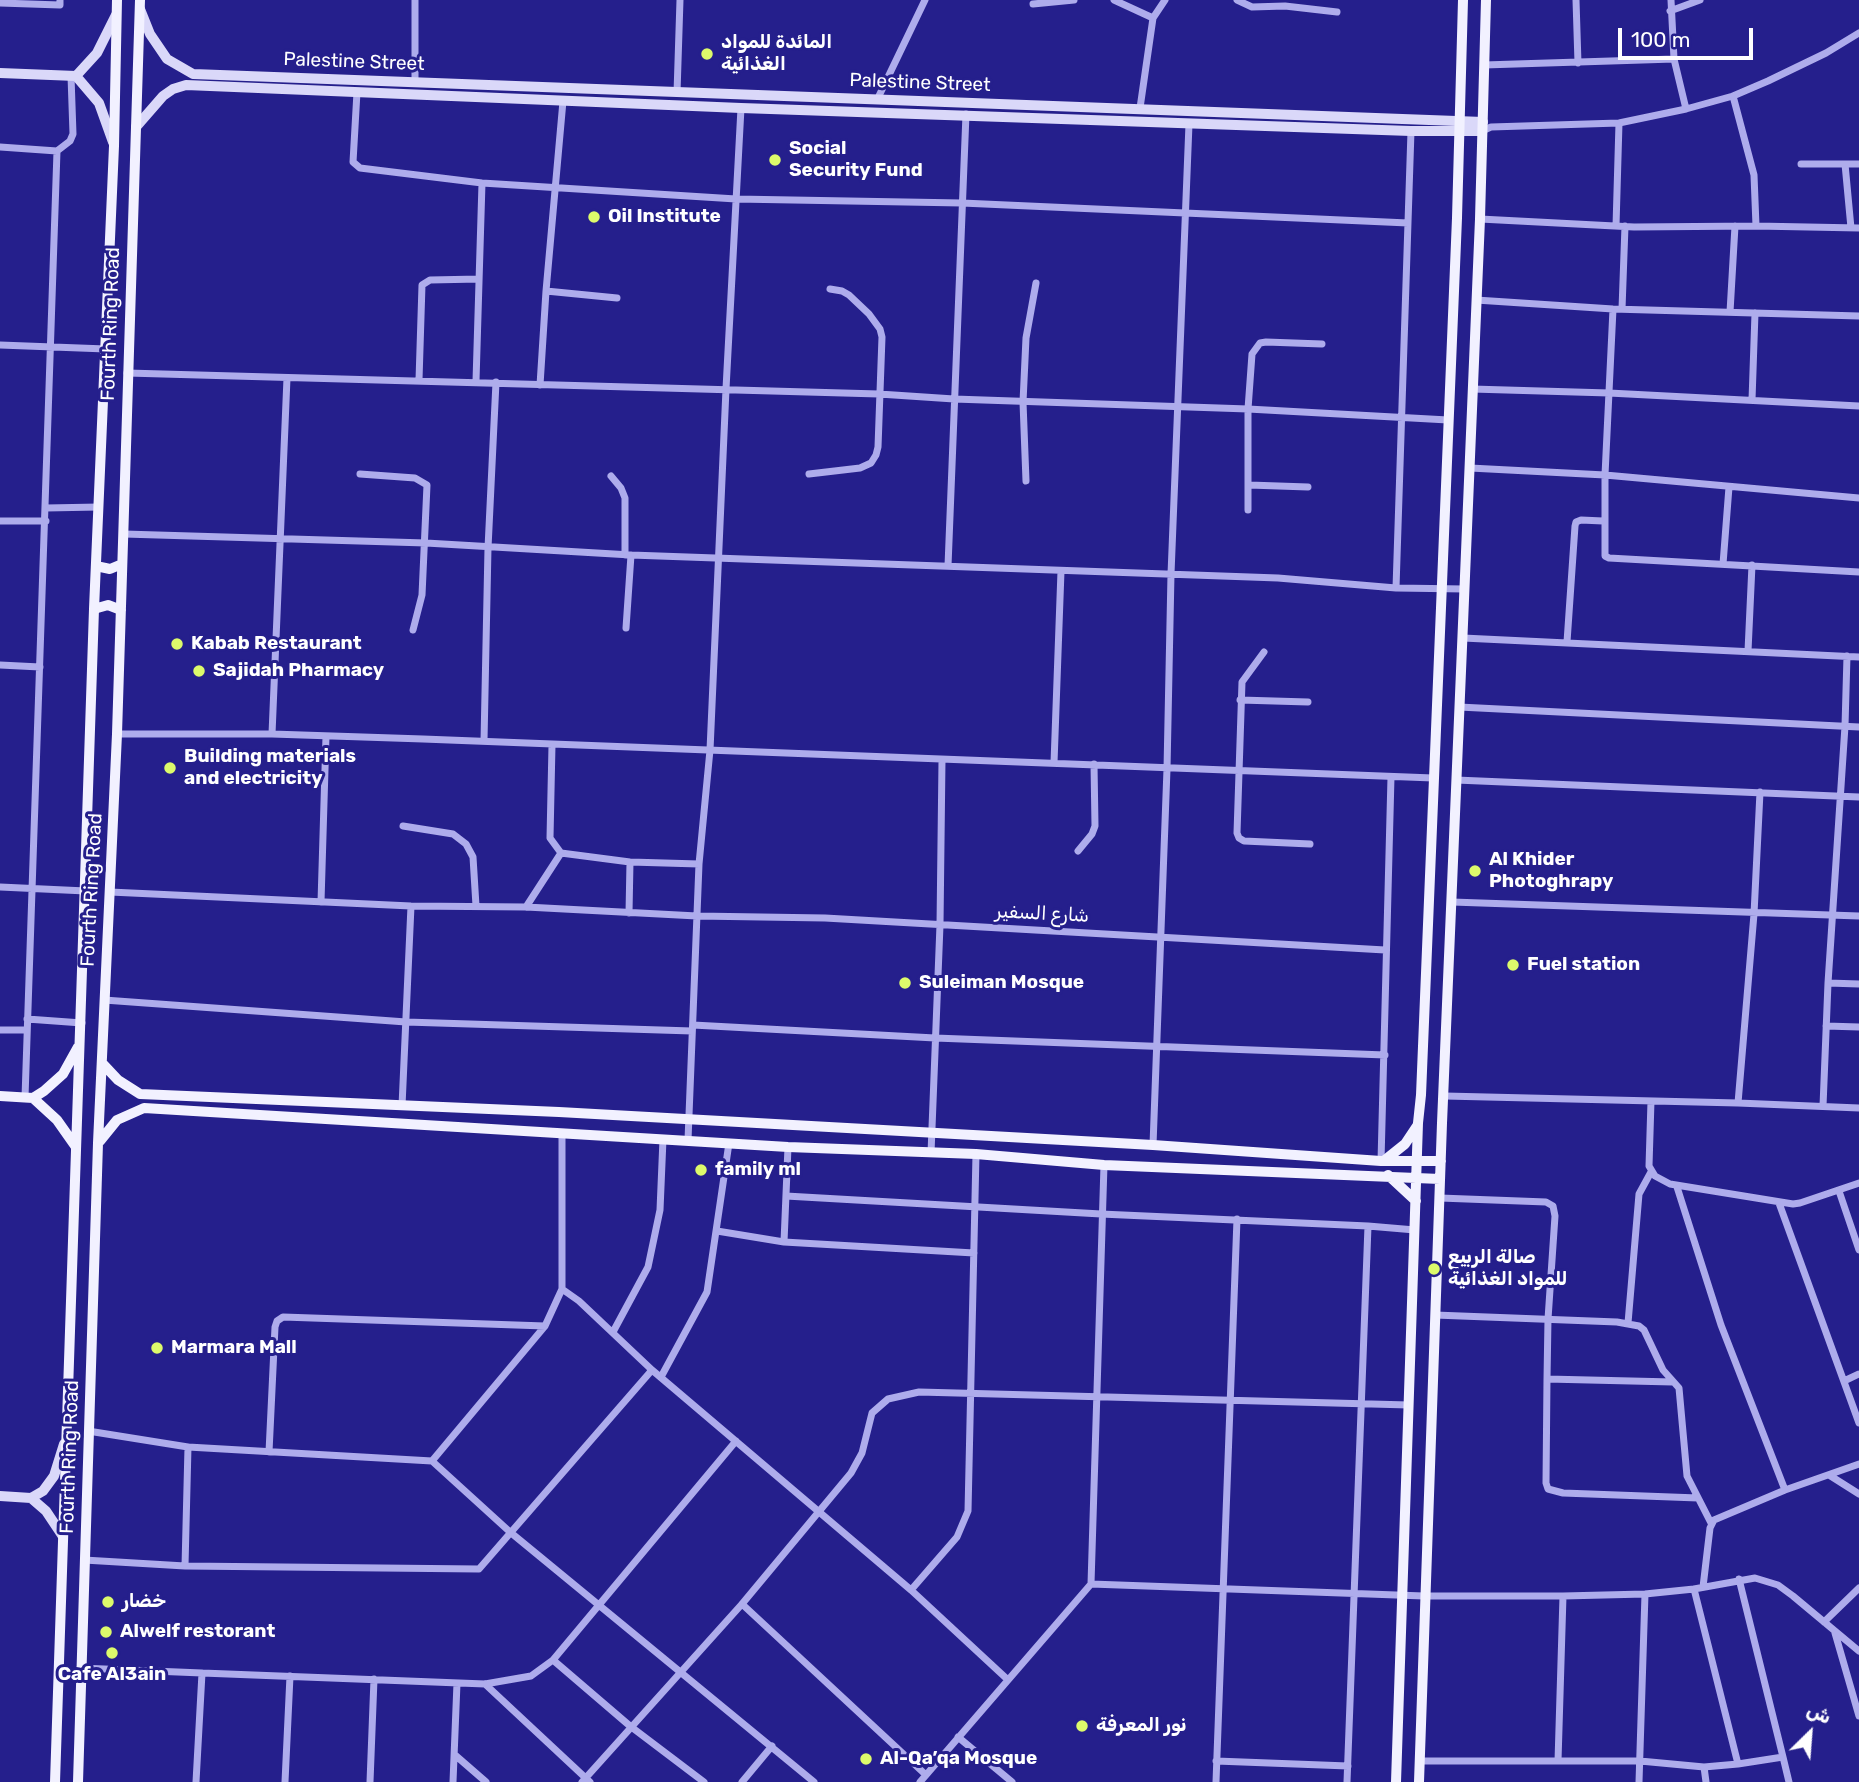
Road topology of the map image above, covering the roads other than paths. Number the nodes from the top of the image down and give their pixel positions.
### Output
1 (60, 0) edge
2 (415, 0) edge
3 (680, 0) edge
4 (925, 0) edge
5 (1074, 0) edge
6 (1114, 0) edge
7 (1165, 0) edge
8 (1237, 0) edge
9 (1463, 0) edge
10 (1486, 0) edge
11 (1576, 0) edge
12 (1671, 0) edge
13 (1700, 0) edge
14 (0, 3) edge
15 (140, 4) edge
16 (1033, 4) dead end
17 (117, 6) edge
18 (1670, 11) junction
19 (1337, 12) dead end
20 (1153, 18) junction
21 (1859, 33) edge
22 (1674, 59) junction
23 (1578, 63) junction
24 (1484, 65) junction
25 (0, 73) edge
26 (74, 76) junction
27 (415, 82) junction
28 (357, 92) junction
29 (677, 93) junction
30 (1732, 96) junction
31 (790, 97) junction
32 (877, 100) junction
33 (563, 101) junction
34 (741, 108) junction
35 (1140, 108) junction
36 (789, 109) junction
37 (1686, 109) junction
38 (966, 114) junction
39 (1619, 123) junction
40 (1189, 124) junction
41 (136, 127) junction
42 (1459, 127) junction
43 (1485, 127) junction
44 (1410, 131) junction
45 (114, 146) junction
46 (0, 147) edge
47 (57, 151) junction
48 (1801, 164) dead end
49 (1845, 164) junction
50 (1859, 164) edge
51 (482, 183) junction
52 (556, 187) junction
53 (736, 199) junction
54 (962, 203) junction
55 (1186, 212) junction
56 (1480, 219) junction
57 (1408, 223) junction
58 (1621, 226) junction
59 (1735, 226) junction
60 (1756, 226) junction
61 (1855, 228) edge
62 (479, 279) junction
63 (1036, 283) dead end
64 (830, 289) dead end
65 (546, 291) junction
66 (617, 298) dead end
67 (1476, 300) junction
68 (1613, 309) junction
69 (1622, 309) junction
70 (1730, 312) junction
71 (1755, 313) junction
72 (1859, 316) edge
73 (1322, 344) dead end
74 (0, 345) edge
75 (51, 346) junction
76 (106, 349) junction
77 (127, 373) junction
78 (287, 378) junction
79 (419, 380) junction
80 (476, 381) junction
81 (496, 382) junction
82 (540, 385) junction
83 (726, 389) junction
84 (1472, 389) junction
85 (1609, 393) junction
86 (879, 394) junction
87 (954, 399) junction
88 (1752, 400) junction
89 (1023, 402) junction
90 (1178, 406) junction
91 (1859, 406) edge
92 (1248, 409) junction
93 (1401, 417) junction
94 (1448, 420) junction
95 (1470, 468) junction
96 (360, 474) dead end
97 (809, 474) dead end
98 (1605, 475) junction
99 (611, 476) dead end
100 (1026, 481) dead end
101 (1249, 485) junction
102 (1308, 487) dead end
103 (1729, 487) junction
104 (1859, 498) edge
105 (99, 507) junction
106 (46, 508) junction
107 (1248, 510) dead end
108 (0, 521) edge
109 (46, 521) junction
110 (1603, 521) junction
111 (124, 534) junction
112 (281, 539) junction
113 (426, 544) junction
114 (488, 548) junction
115 (628, 555) junction
116 (720, 557) junction
117 (122, 564) junction
118 (1723, 564) junction
119 (1752, 565) junction
120 (96, 566) junction
121 (948, 566) junction
122 (1061, 571) junction
123 (1859, 572) edge
124 (1171, 574) junction
125 (1396, 588) junction
126 (1441, 588) junction
127 (1465, 589) junction
128 (94, 609) junction
129 (121, 610) junction
130 (626, 628) dead end
131 (413, 630) dead end
132 (1463, 638) junction
133 (1567, 642) junction
134 (1748, 651) junction
135 (1264, 652) dead end
136 (1847, 656) junction
137 (1859, 657) edge
138 (0, 665) edge
139 (40, 667) junction
140 (1240, 699) junction
141 (1308, 702) dead end
142 (1459, 707) junction
143 (1845, 726) junction
144 (1859, 727) edge
145 (117, 734) junction
146 (272, 734) junction
147 (326, 736) junction
148 (484, 741) junction
149 (552, 744) junction
150 (710, 750) junction
151 (942, 760) junction
152 (1054, 763) junction
153 (1094, 764) junction
154 (1167, 769) junction
155 (1239, 771) junction
156 (1391, 777) junction
157 (1433, 778) junction
158 (1456, 779) junction
159 (1759, 792) junction
160 (1840, 796) junction
161 (1859, 797) edge
162 (403, 826) dead end
163 (1310, 844) dead end
164 (1078, 851) dead end
165 (561, 853) junction
166 (631, 862) junction
167 (699, 864) junction
168 (0, 887) edge
169 (31, 887) junction
170 (86, 891) junction
171 (110, 892) junction
172 (321, 902) junction
173 (1452, 902) junction
174 (411, 906) junction
175 (475, 906) junction
176 (526, 907) junction
177 (629, 913) junction
178 (1754, 914) junction
179 (1833, 915) junction
180 (697, 916) junction
181 (1859, 916) edge
182 (940, 925) junction
183 (1159, 936) junction
184 (1385, 950) junction
185 (1828, 983) junction
186 (1859, 984) edge
187 (104, 1000) junction
188 (27, 1019) junction
189 (406, 1022) junction
190 (82, 1023) junction
191 (1826, 1026) junction
192 (1859, 1027) edge
193 (693, 1028) junction
194 (0, 1030) edge
195 (27, 1030) junction
196 (935, 1038) junction
197 (81, 1040) junction
198 (1155, 1047) junction
199 (1385, 1055) junction
200 (102, 1063) junction
201 (0, 1096) edge
202 (1445, 1096) junction
203 (29, 1097) junction
204 (1651, 1101) junction
205 (1738, 1103) junction
206 (402, 1106) junction
207 (1823, 1106) junction
208 (1859, 1108) edge
209 (689, 1121) junction
210 (1418, 1124) junction
211 (835, 1129) junction
212 (562, 1133) junction
213 (932, 1133) junction
214 (663, 1139) junction
215 (688, 1140) junction
216 (98, 1143) junction
217 (729, 1143) junction
218 (1153, 1145) junction
219 (76, 1147) junction
220 (788, 1147) junction
221 (835, 1149) junction
222 (1238, 1151) junction
223 (931, 1153) junction
224 (976, 1154) junction
225 (1383, 1161) junction
226 (1417, 1161) junction
227 (1441, 1161) junction
228 (1104, 1165) junction
229 (1238, 1170) junction
230 (1651, 1172) junction
231 (1388, 1175) junction
232 (1416, 1178) junction
233 (1440, 1179) junction
234 (1859, 1183) edge
235 (1677, 1187) junction
236 (1839, 1191) junction
237 (786, 1196) junction
238 (1440, 1198) junction
239 (1416, 1201) junction
240 (1779, 1202) junction
241 (975, 1207) junction
242 (1101, 1214) junction
243 (1237, 1219) junction
244 (1368, 1226) junction
245 (1415, 1230) junction
246 (717, 1231) junction
247 (784, 1242) junction
248 (1859, 1250) edge
249 (974, 1253) junction
250 (562, 1289) junction
251 (1436, 1315) junction
252 (1548, 1319) junction
253 (1628, 1323) junction
254 (545, 1326) junction
255 (613, 1332) junction
256 (652, 1370) junction
257 (1859, 1374) edge
258 (661, 1377) junction
259 (1547, 1379) junction
260 (1844, 1381) junction
261 (1673, 1382) junction
262 (972, 1393) junction
263 (1095, 1396) junction
264 (1230, 1399) junction
265 (1362, 1402) junction
266 (1409, 1405) junction
267 (1859, 1423) edge
268 (88, 1431) junction
269 (66, 1438) junction
270 (736, 1441) junction
271 (188, 1447) junction
272 (269, 1452) junction
273 (432, 1461) junction
274 (1859, 1464) edge
275 (1829, 1475) junction
276 (1785, 1490) junction
277 (1859, 1494) edge
278 (0, 1496) edge
279 (1698, 1497) junction
280 (30, 1498) junction
281 (819, 1511) junction
282 (1712, 1523) junction
283 (510, 1532) junction
284 (62, 1535) junction
285 (61, 1550) junction
286 (84, 1555) junction
287 (185, 1566) junction
288 (1739, 1579) junction
289 (1091, 1584) junction
290 (1703, 1587) junction
291 (1859, 1588) edge
292 (1694, 1589) junction
293 (912, 1590) junction
294 (1222, 1590) junction
295 (1354, 1594) junction
296 (1645, 1594) junction
297 (1401, 1595) junction
298 (1424, 1596) junction
299 (1563, 1596) junction
300 (60, 1602) junction
301 (83, 1603) junction
302 (599, 1604) junction
303 (742, 1604) junction
304 (1824, 1622) junction
305 (1835, 1632) junction
306 (1859, 1651) edge
307 (553, 1660) junction
308 (80, 1668) junction
309 (680, 1672) junction
310 (202, 1673) junction
311 (290, 1676) junction
312 (374, 1679) junction
313 (1007, 1679) junction
314 (457, 1683) junction
315 (485, 1684) junction
316 (1859, 1716) edge
317 (630, 1726) junction
318 (958, 1737) junction
319 (772, 1746) junction
320 (455, 1755) junction
321 (1783, 1757) junction
322 (1216, 1761) junction
323 (1420, 1761) junction
324 (1558, 1761) junction
325 (1640, 1761) junction
326 (1738, 1764) junction
327 (1348, 1766) junction
328 (1704, 1767) junction
329 (923, 1779) edge
330 (586, 1781) edge
331 (55, 1782) edge
332 (78, 1782) edge
333 (196, 1782) edge
334 (285, 1782) edge
335 (369, 1782) edge
336 (453, 1782) edge
337 (486, 1782) edge
338 (704, 1782) edge
339 (742, 1782) edge
340 (814, 1782) edge
341 (1012, 1782) edge
342 (1216, 1782) edge
343 (1347, 1782) edge
344 (1396, 1782) edge
345 (1419, 1782) edge
346 (1639, 1782) edge
347 (1706, 1782) edge
348 (1789, 1782) edge

1 - 14 street
2 - 27 street
3 - 29 street
4 - 32 street
5 - 16 street
6 - 20 street
7 - 20 street
8 - 19 street
9 - 42 main road
10 - 24 main road
11 - 23 street
12 - 18 street
13 - 18 street
15 - 27 street, Palestine Street
15 - 41 main road, Fourth Ring Road
17 - 26 street
17 - 45 main road, Fourth Ring Road
18 - 22 street
20 - 35 street
21 - 30 street
22 - 23 street
22 - 37 street
23 - 24 street
24 - 43 main road
25 - 26 street
26 - 45 street
26 - 47 street
27 - 29 street, Palestine Street
28 - 33 street, Palestine Street
28 - 41 street, Palestine Street
28 - 51 street
29 - 31 street, Palestine Street
30 - 37 street
30 - 60 street
31 - 32 street, Palestine Street
31 - 36 street
32 - 35 street, Palestine Street
33 - 34 street, Palestine Street
33 - 52 street
34 - 36 street, Palestine Street
34 - 53 street
35 - 42 street, Palestine Street
36 - 38 street, Palestine Street
37 - 39 street
38 - 40 street, Palestine Street
38 - 54 street
39 - 43 street
39 - 58 street
40 - 44 street, Palestine Street
40 - 55 street
41 - 77 main road, Fourth Ring Road
42 - 43 street, Palestine Street
42 - 44 street, Palestine Street
42 - 94 main road
43 - 56 main road
44 - 57 street
45 - 76 main road, Fourth Ring Road
46 - 47 street
47 - 75 street
48 - 49 street
49 - 50 street
49 - 61 street
51 - 52 street
51 - 62 street
52 - 53 street
52 - 65 street
53 - 54 street
53 - 83 street
54 - 55 street
54 - 87 street
55 - 57 street
55 - 90 street
56 - 58 street
56 - 67 main road
57 - 93 street
58 - 59 street
58 - 69 street
59 - 60 street
59 - 70 street
60 - 61 street
62 - 79 street
62 - 80 street
63 - 89 street
64 - 86 street
65 - 66 street
65 - 82 street
67 - 68 street
67 - 84 main road
68 - 69 street
68 - 85 street
69 - 70 street
70 - 71 street
71 - 72 street
71 - 88 street
73 - 92 street
74 - 75 street
75 - 76 street
75 - 106 street
76 - 105 main road, Fourth Ring Road
77 - 78 street
77 - 111 main road, Fourth Ring Road
78 - 79 street
78 - 112 street
79 - 80 street
80 - 81 street
81 - 82 street
81 - 114 street
82 - 83 street
83 - 86 street
83 - 116 street
84 - 85 street
84 - 95 main road
85 - 88 street
85 - 98 street
86 - 87 street
86 - 97 street
87 - 89 street
87 - 121 street
88 - 91 street
89 - 90 street
89 - 100 street
90 - 92 street
90 - 124 street
92 - 93 street
92 - 101 street
93 - 94 street
93 - 125 street
94 - 126 main road
95 - 98 street
95 - 127 main road
96 - 113 street
98 - 103 street
98 - 110 street
99 - 115 street
101 - 102 street
101 - 107 street
103 - 104 street
103 - 118 street
105 - 106 street
105 - 120 main road, Fourth Ring Road
106 - 109 street
108 - 109 street
109 - 139 street
110 - 118 street
110 - 133 street
111 - 112 street
111 - 117 main road, Fourth Ring Road
112 - 113 street
112 - 146 street
113 - 114 street
113 - 131 street
114 - 115 street
114 - 148 street
115 - 116 street
115 - 130 street
116 - 121 street
116 - 150 street
117 - 120 main road
117 - 129 main road, Fourth Ring Road
118 - 119 street
119 - 123 street
119 - 134 street
120 - 128 main road, Fourth Ring Road
121 - 122 street
122 - 124 street
122 - 152 street
124 - 125 street
124 - 154 street
125 - 126 street
126 - 127 street
126 - 157 main road
127 - 132 main road
128 - 129 main road
128 - 170 main road, Fourth Ring Road
129 - 145 main road, Fourth Ring Road
132 - 133 street
132 - 142 main road
133 - 134 street
134 - 136 street
135 - 140 street
136 - 137 street
136 - 143 street
138 - 139 street
139 - 169 street
140 - 141 street
140 - 155 street
142 - 143 street
142 - 158 main road
143 - 144 street
143 - 160 street
145 - 146 street
145 - 171 main road, Fourth Ring Road
146 - 147 street
147 - 148 street
147 - 172 street
148 - 149 street
149 - 150 street
149 - 165 street
150 - 151 street
150 - 167 street
151 - 152 street
151 - 182 street
152 - 153 street
153 - 154 street
153 - 164 street
154 - 155 street
154 - 183 street
155 - 156 street
155 - 163 street
156 - 157 street
156 - 184 street
157 - 210 main road
158 - 159 street
158 - 173 main road
159 - 160 street
159 - 178 street
160 - 161 street
160 - 179 street
162 - 175 street
165 - 166 street
165 - 176 street
166 - 167 street
166 - 177 street
167 - 180 street
168 - 169 street
169 - 170 street
169 - 188 street
170 - 190 main road, Fourth Ring Road
171 - 172 street, شارع السفير
171 - 187 main road, Fourth Ring Road
172 - 174 street, شارع السفير
173 - 178 street
173 - 202 main road
174 - 175 street, شارع السفير
174 - 189 street
175 - 176 street, شارع السفير
176 - 177 street, شارع السفير
177 - 180 street, شارع السفير
178 - 179 street
178 - 205 street
179 - 181 street
179 - 185 street
180 - 182 street, شارع السفير
180 - 193 street
182 - 183 street, شارع السفير
182 - 196 street
183 - 184 street, شارع السفير
183 - 198 street
184 - 199 street
185 - 186 street
185 - 191 street
187 - 189 street
187 - 200 main road, Fourth Ring Road
188 - 190 street
188 - 195 street
189 - 193 street
189 - 206 street
190 - 197 main road, Fourth Ring Road
191 - 192 street
191 - 207 street
193 - 196 street
193 - 209 street
194 - 195 street
195 - 203 street
196 - 198 street
196 - 213 street
197 - 203 main road
197 - 219 main road, Fourth Ring Road
198 - 199 street
198 - 218 street
199 - 225 street
200 - 206 main road
200 - 216 main road, Fourth Ring Road
201 - 203 main road
202 - 204 street
202 - 227 main road
203 - 219 main road
204 - 205 street
204 - 230 street
205 - 207 street
206 - 209 main road
207 - 208 street
209 - 211 main road
209 - 215 street
210 - 225 main road
210 - 226 main road
211 - 213 main road
211 - 221 main road
212 - 214 main road
212 - 216 main road
212 - 250 street
213 - 218 main road
213 - 223 street
214 - 215 main road
214 - 255 street
215 - 217 main road
216 - 268 main road, Fourth Ring Road
217 - 220 main road
217 - 246 street
218 - 222 main road
219 - 269 main road, Fourth Ring Road
220 - 221 main road
220 - 237 street
221 - 223 main road
222 - 225 main road
222 - 229 main road
223 - 224 main road
224 - 228 main road
224 - 241 street
225 - 226 main road
226 - 227 main road
226 - 232 main road
227 - 233 main road
228 - 229 main road
228 - 242 street
229 - 231 main road
230 - 235 street
230 - 253 street
231 - 232 main road
231 - 239 main road
232 - 233 main road
232 - 239 main road
233 - 238 main road
234 - 236 street
235 - 240 street
235 - 276 street
236 - 240 street
236 - 248 street
237 - 241 street
237 - 247 street
238 - 251 main road
238 - 252 street
239 - 245 main road
240 - 260 street
241 - 242 street
241 - 249 street
242 - 243 street
242 - 263 street
243 - 244 street
243 - 264 street
244 - 245 street
244 - 265 street
245 - 266 main road
246 - 247 street
246 - 258 street
247 - 249 street
249 - 262 street
250 - 254 street
250 - 255 street
251 - 252 street
251 - 298 main road
252 - 253 street
252 - 259 street
253 - 261 street
254 - 272 street
254 - 273 street
255 - 256 street
256 - 258 street
256 - 283 street
257 - 260 street
258 - 270 street
259 - 261 street
259 - 279 street
260 - 267 street
261 - 279 street
262 - 263 street
262 - 281 street
262 - 293 street
263 - 264 street
263 - 289 street
264 - 265 street
264 - 294 street
265 - 266 street
265 - 295 street
266 - 297 main road
268 - 271 street
268 - 286 main road, Fourth Ring Road
269 - 280 street
269 - 284 main road, Fourth Ring Road
270 - 281 street
270 - 302 street
271 - 272 street
271 - 287 street
272 - 273 street
273 - 283 street
274 - 275 street
275 - 276 street
275 - 277 street
276 - 282 street
278 - 280 street
279 - 282 street
280 - 284 street
281 - 293 street
281 - 303 street
282 - 290 street
283 - 287 street
283 - 302 street
284 - 285 main road, Fourth Ring Road
285 - 286 main road
285 - 300 main road, Fourth Ring Road
286 - 287 street
286 - 301 main road, Fourth Ring Road
288 - 290 street
288 - 304 street
288 - 321 street
289 - 294 street
289 - 313 street
290 - 292 street
291 - 304 street
292 - 296 street
292 - 326 street
293 - 313 street
294 - 295 street
294 - 322 street
295 - 297 street
295 - 327 street
296 - 299 street
296 - 325 street
297 - 298 street
297 - 344 main road
298 - 299 street
298 - 323 main road
299 - 324 street
300 - 301 main road
300 - 331 main road, Fourth Ring Road
301 - 308 main road, Fourth Ring Road
302 - 307 street
302 - 309 street
303 - 309 street
303 - 329 street
304 - 305 street
305 - 306 street
305 - 316 street
307 - 315 street
307 - 317 street
308 - 310 street
308 - 332 main road, Fourth Ring Road
309 - 317 street
309 - 319 street
310 - 311 street
310 - 333 street
311 - 312 street
311 - 334 street
312 - 314 street
312 - 335 street
313 - 318 street
314 - 315 street
314 - 320 street
315 - 330 street
317 - 330 street
317 - 338 street
318 - 329 street
318 - 341 street
319 - 339 street
319 - 340 street
320 - 336 street
320 - 337 street
321 - 326 street
321 - 348 street
322 - 327 street
322 - 342 street
323 - 324 street
323 - 345 main road
324 - 325 street
325 - 328 street
325 - 346 street
326 - 328 street
327 - 343 street
328 - 347 street

